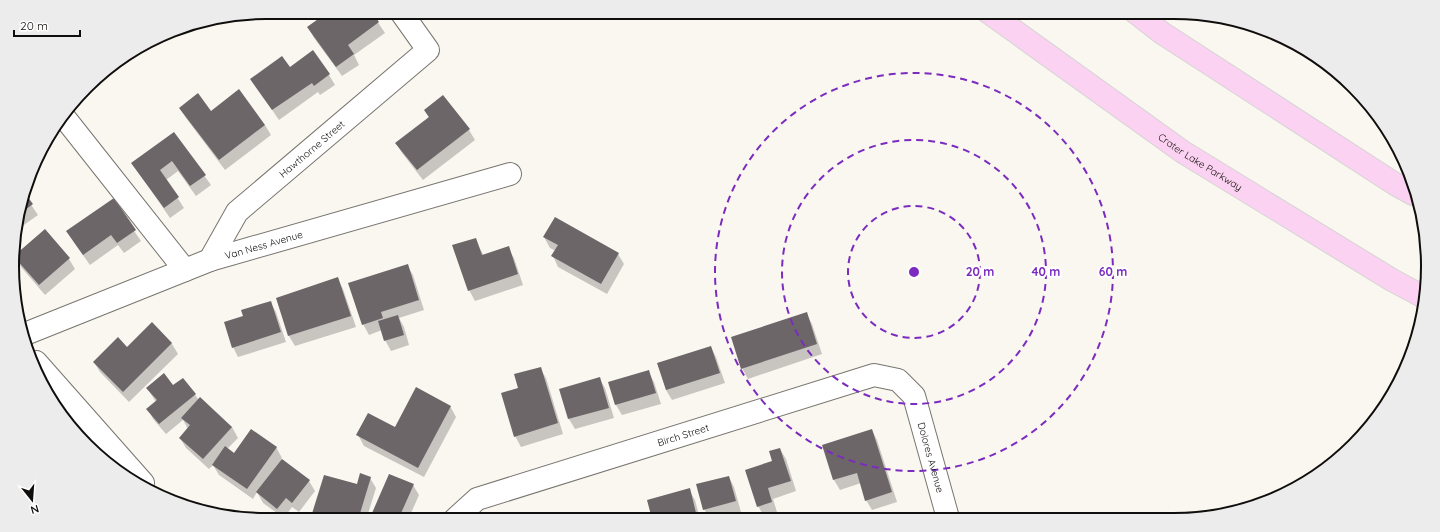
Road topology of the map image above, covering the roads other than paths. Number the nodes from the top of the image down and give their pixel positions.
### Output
1 (406, 19) edge
2 (998, 19) edge
3 (1144, 19) edge
4 (66, 121) edge
5 (510, 174) dead end
6 (1410, 192) edge
7 (210, 260) junction
8 (185, 270) junction
9 (1419, 294) edge
10 (28, 333) edge
11 (41, 367) edge
12 (914, 396) joint
13 (138, 477) edge
14 (462, 513) edge
15 (947, 513) edge

1 - 7 street, Hawthorne Street
2 - 9 main road, Crater Lake Parkway
3 - 6 main road
4 - 8 street
5 - 7 street, Van Ness Avenue
7 - 8 street, Van Ness Avenue
8 - 10 street, Van Ness Avenue
11 - 13 street
12 - 14 street, Birch Street
12 - 15 street, Dolores Avenue

